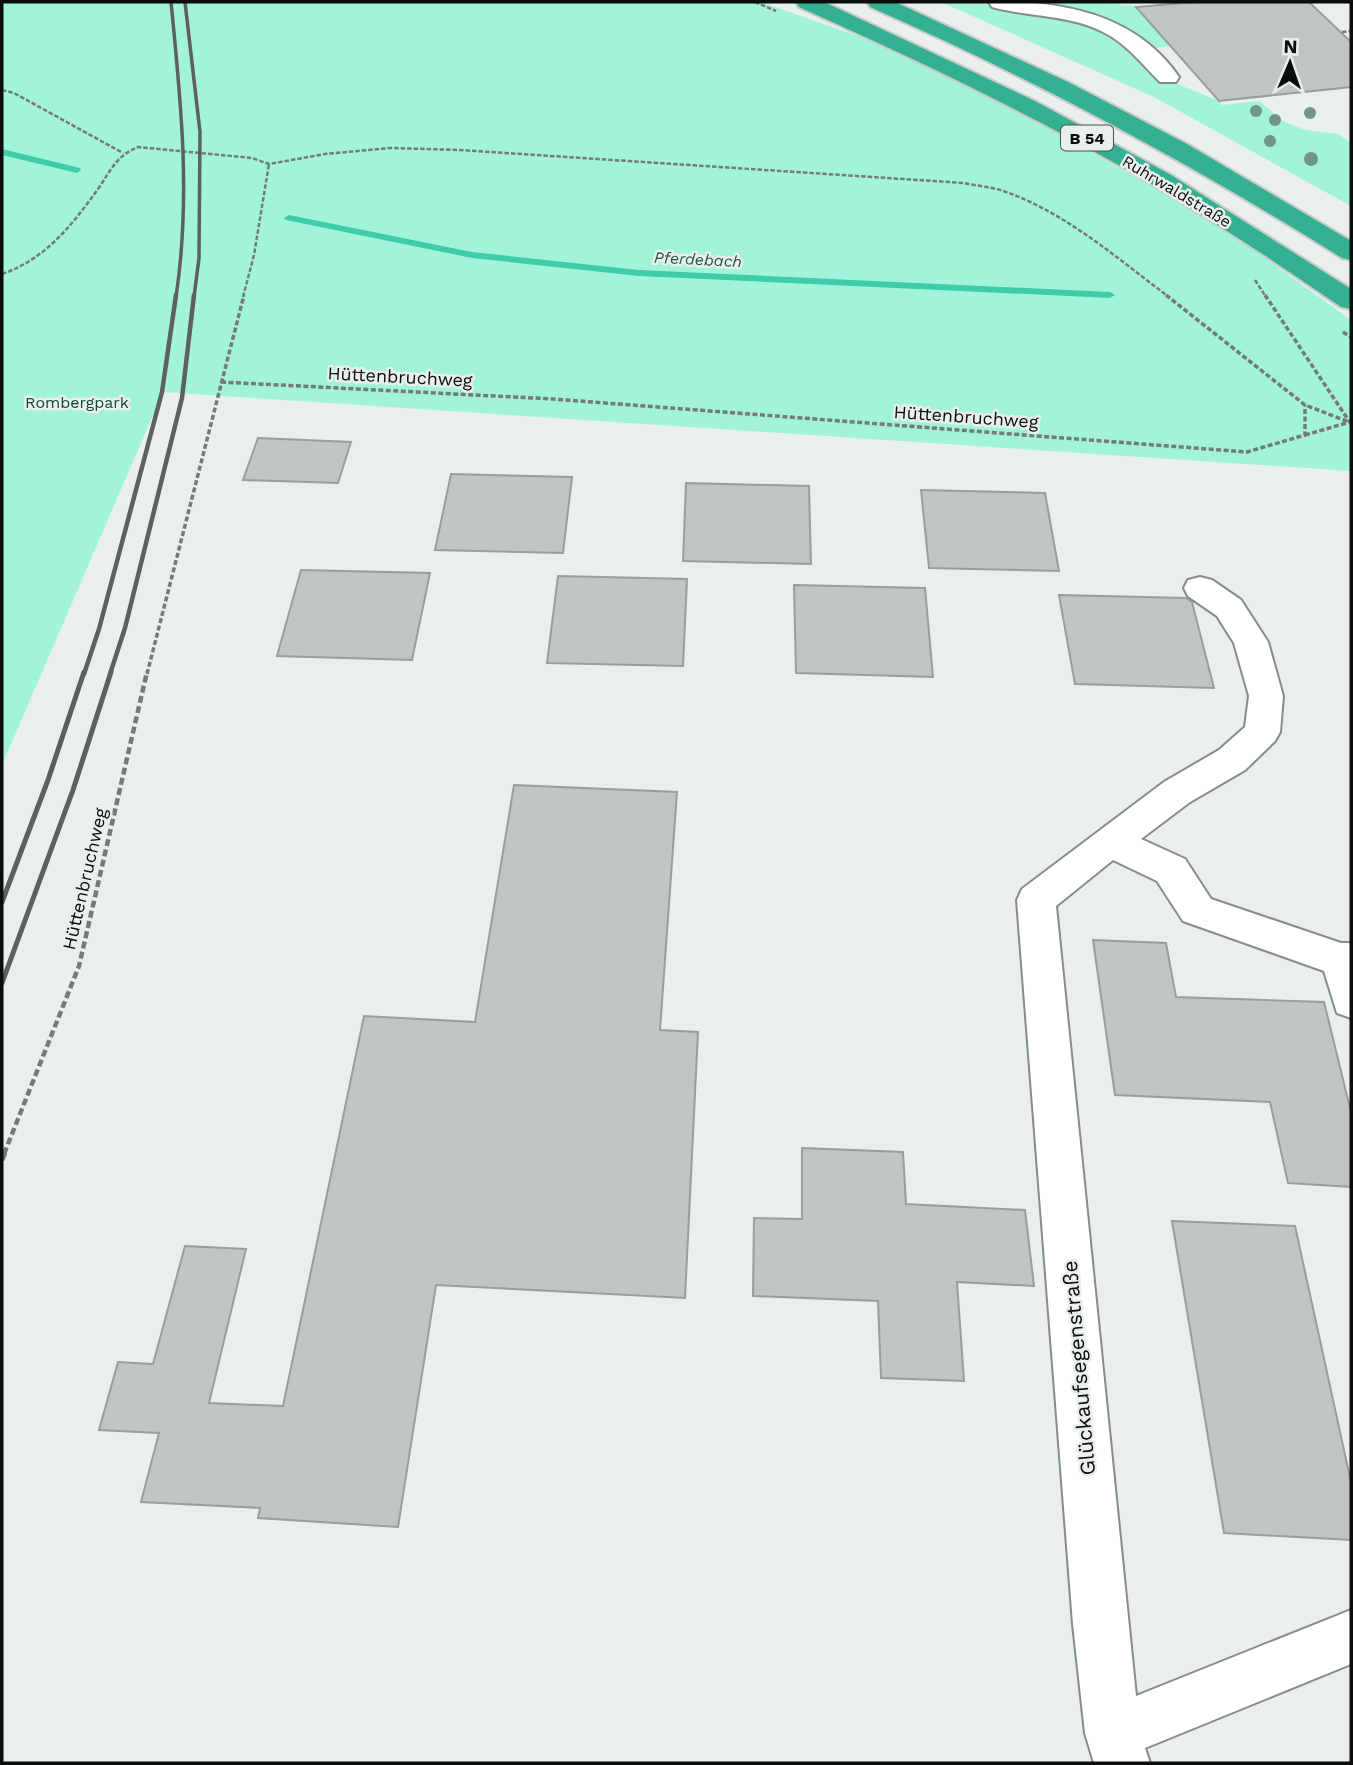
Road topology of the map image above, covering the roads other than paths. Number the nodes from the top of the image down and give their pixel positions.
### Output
1 (807, 2) edge
2 (878, 2) edge
3 (1000, 2) edge
4 (1168, 77) dead end
5 (1351, 252) edge
6 (1351, 301) edge
7 (1200, 588) dead end
8 (1110, 841) junction
9 (1346, 960) edge
10 (1351, 1001) edge
11 (1351, 1637) edge
12 (1117, 1748) edge

1 - 6 highway, Ruhrwaldstraße / B 54
2 - 5 highway, Ruhrwaldstraße / B 54
3 - 4 street
7 - 8 street
8 - 9 street
8 - 12 street, Glückaufsegenstraße
9 - 10 street
11 - 12 street

